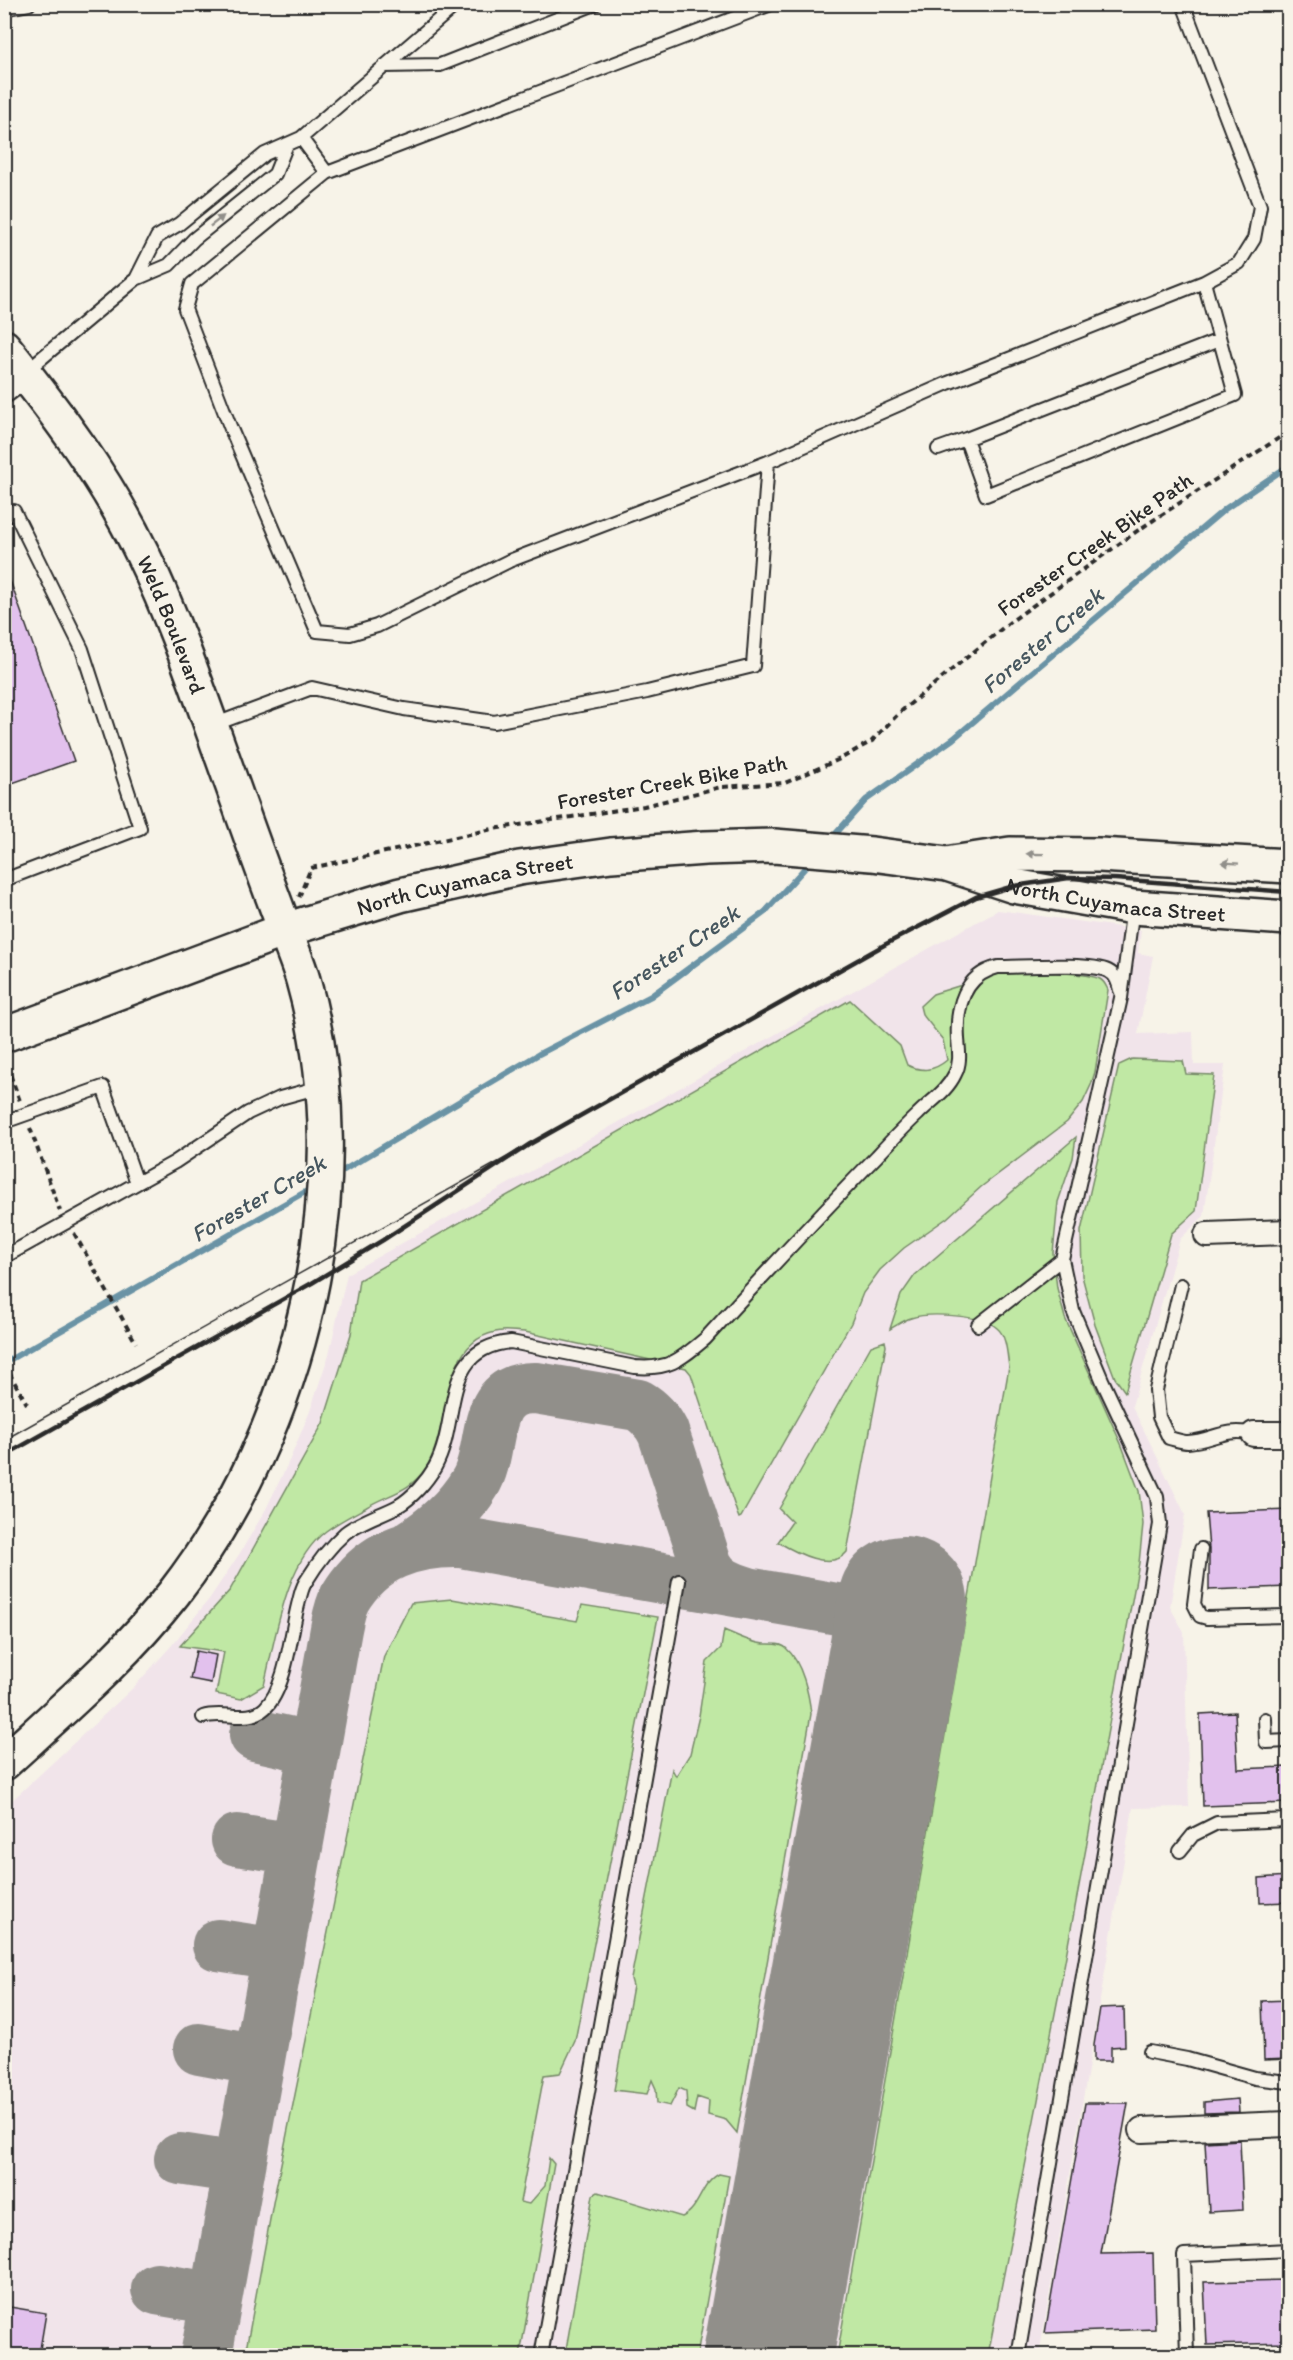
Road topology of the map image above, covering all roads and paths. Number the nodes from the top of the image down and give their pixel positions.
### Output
1 (29, 4) edge
2 (457, 4) edge
3 (595, 4) edge
4 (771, 4) edge
5 (1183, 4) edge
6 (4, 9) edge
7 (384, 66) junction
8 (301, 138) junction
9 (287, 144) junction
10 (327, 173) junction
11 (179, 224) junction
12 (194, 239) junction
13 (136, 279) junction
14 (1204, 282) junction
15 (1219, 340) junction
16 (4, 347) edge
17 (15, 380) edge
18 (1288, 432) edge
19 (966, 439) junction
20 (938, 449) dead end
21 (768, 462) junction
22 (4, 514) edge
23 (210, 726) junction
24 (947, 864) junction
25 (1288, 866) edge
26 (4, 880) edge
27 (1133, 907) junction
28 (1288, 918) edge
29 (285, 930) junction
30 (1122, 994) junction
31 (4, 1035) edge
32 (4, 1060) edge
33 (6, 1070) edge
34 (321, 1086) junction
35 (25, 1115) junction
36 (4, 1122) edge
37 (137, 1183) junction
38 (67, 1222) junction
39 (1288, 1232) edge
40 (1207, 1235) dead end
41 (4, 1257) edge
42 (1062, 1259) junction
43 (1181, 1285) dead end
44 (978, 1325) dead end
45 (136, 1343) dead end
46 (4, 1364) edge
47 (27, 1404) dead end
48 (1254, 1434) joint
49 (1288, 1434) edge
50 (1201, 1549) dead end
51 (679, 1581) dead end
52 (1288, 1616) edge
53 (204, 1717) dead end
54 (1265, 1719) dead end
55 (1288, 1741) edge
56 (4, 1763) edge
57 (1288, 1820) edge
58 (1180, 1851) dead end
59 (1150, 2052) dead end
60 (1288, 2082) edge
61 (1288, 2124) edge
62 (1142, 2130) dead end
63 (1288, 2250) edge
64 (541, 2355) edge
65 (1018, 2355) edge
66 (1187, 2355) edge

1 - 6 lane
2 - 7 lane
3 - 7 lane
4 - 10 lane
5 - 14 lane
7 - 8 lane
8 - 9 lane
8 - 10 lane
9 - 11 lane
12 -> 9 lane
10 - 21 lane
11 - 12 lane
11 - 13 lane
12 - 13 lane
13 - 17 lane
14 - 15 lane
14 - 21 lane
15 - 19 lane
15 - 19 lane
16 - 17 main road, Weld Boulevard
17 - 23 main road, Weld Boulevard
18 - 29 path, Forester Creek Bike Path
19 - 20 lane
21 - 23 lane
22 - 26 lane
23 - 29 main road, Weld Boulevard
25 -> 24 main road, North Cuyamaca Street
24 - 27 main road, North Cuyamaca Street
24 - 29 main road, North Cuyamaca Street
27 - 28 main road, North Cuyamaca Street
27 - 30 lane
29 - 31 main road, North Cuyamaca Street
29 - 34 main road, Weld Boulevard
30 - 42 lane
30 - 53 lane
32 - 33 path
33 - 35 path
34 - 37 lane
34 - 56 main road, Weld Boulevard
35 - 36 lane
35 - 37 lane
35 - 38 path
37 - 38 lane
38 - 41 lane
38 - 45 path
39 - 40 street
42 - 44 lane
42 - 65 lane
43 - 48 lane
46 - 47 path
48 - 49 street
50 - 52 lane
51 - 64 lane
54 - 55 lane
57 - 58 lane
59 - 60 lane
61 - 62 street
63 - 66 lane

